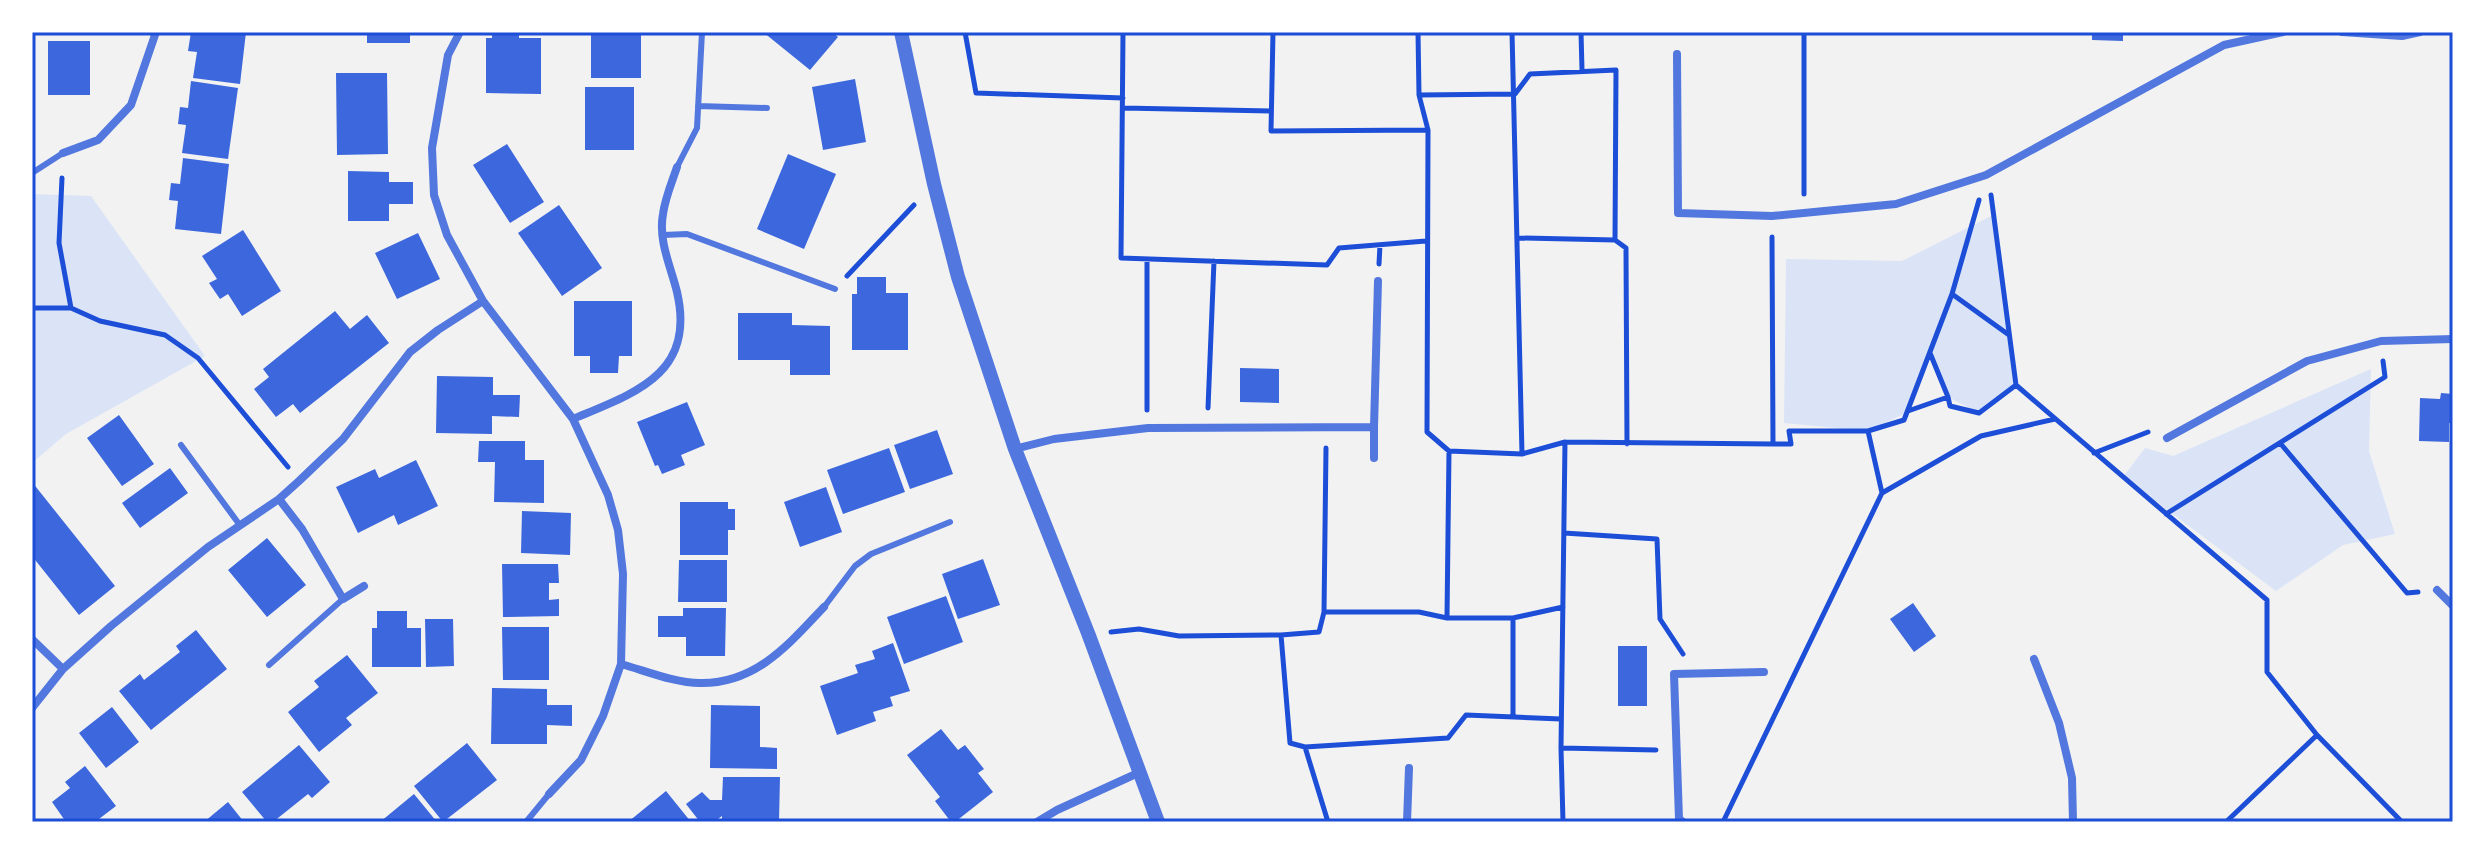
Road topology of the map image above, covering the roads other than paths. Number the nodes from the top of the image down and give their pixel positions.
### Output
1 (156, 32) edge
2 (460, 32) edge
3 (702, 32) edge
4 (901, 32) edge
5 (2283, 32) edge
6 (2342, 32) edge
7 (2420, 32) edge
8 (1677, 54) dead end
9 (698, 106) junction
10 (767, 108) dead end
11 (63, 153) joint
12 (677, 167) joint
13 (32, 173) edge
14 (663, 235) junction
15 (1378, 281) dead end
16 (835, 289) road end
17 (483, 301) junction
18 (2453, 339) edge
19 (573, 419) junction
20 (1374, 427) junction
21 (2167, 438) road end
22 (181, 445) dead end
23 (1015, 449) junction
24 (1374, 458) dead end
25 (279, 499) junction
26 (950, 522) dead end
27 (239, 524) junction
28 (364, 586) dead end
29 (2437, 590) road end
30 (343, 599) junction
31 (2453, 606) edge
32 (824, 607) joint
33 (32, 639) edge
34 (2034, 659) dead end
35 (621, 664) junction
36 (269, 665) dead end
37 (63, 669) junction
38 (1764, 672) dead end
39 (32, 708) edge
40 (1409, 768) dead end
41 (1138, 773) junction
42 (549, 794) joint
43 (526, 822) edge
44 (1037, 822) edge
45 (1158, 822) edge
46 (1407, 822) edge
47 (1683, 822) edge
48 (2073, 822) edge

1 - 11 street
2 - 17 street
3 - 9 lane
4 - 23 street
5 - 8 street
6 - 7 street
9 - 10 lane
9 - 12 lane
11 - 13 lane
12 - 14 street
14 - 16 lane
14 - 19 street
15 - 20 street
17 - 19 street
17 - 25 street
18 - 21 street
19 - 35 street
20 - 23 street
20 - 24 street
22 - 27 lane
23 - 41 street
25 - 27 street
25 - 30 street
26 - 32 lane
27 - 37 street
28 - 30 street
29 - 31 street
30 - 36 lane
32 - 35 street
33 - 37 street
34 - 48 street
35 - 42 street
37 - 39 street
38 - 47 street
40 - 46 street
41 - 44 street
41 - 45 street
42 - 43 lane

